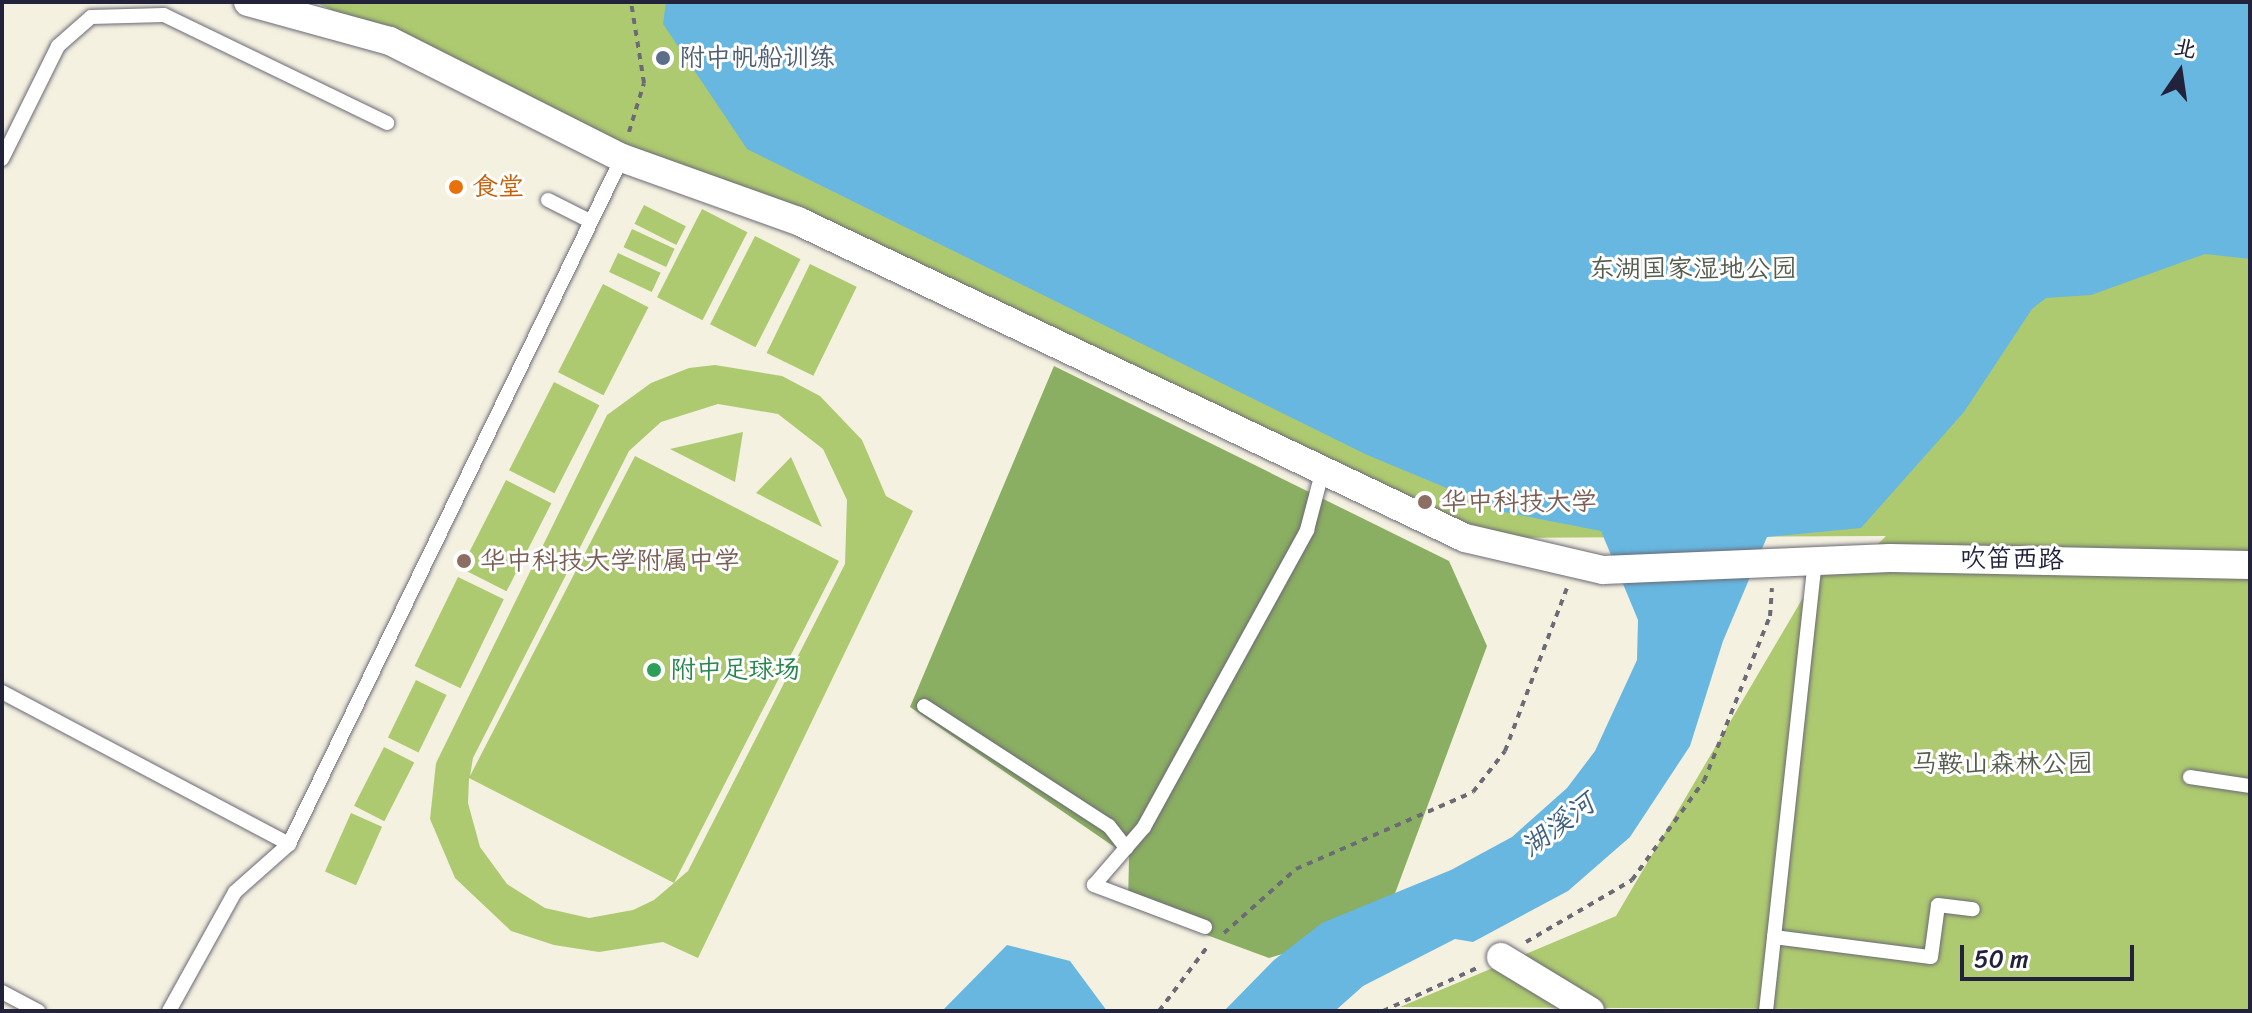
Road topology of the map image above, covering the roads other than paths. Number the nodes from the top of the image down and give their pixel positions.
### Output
1 (248, 2) edge
2 (387, 123) dead end
3 (622, 158) junction
4 (2, 159) edge
5 (548, 200) dead end
6 (590, 221) junction
7 (1322, 473) junction
8 (1815, 560) junction
9 (2250, 565) edge
10 (2, 692) edge
11 (924, 706) dead end
12 (2190, 777) dead end
13 (2250, 786) edge
14 (289, 844) junction
15 (1126, 848) junction
16 (1973, 909) dead end
17 (1205, 927) dead end
18 (1774, 937) junction
19 (1501, 957) road end
20 (2, 992) edge
21 (38, 1011) edge
22 (169, 1011) edge
23 (1590, 1011) edge
24 (1766, 1011) edge

1 - 3 street, 吹笛西路
2 - 4 lane
3 - 6 lane
3 - 7 street, 吹笛西路
5 - 6 lane
6 - 14 lane
7 - 8 street, 吹笛西路
7 - 15 lane
8 - 9 street, 吹笛西路
8 - 18 lane
10 - 14 lane
11 - 15 lane
12 - 13 lane
14 - 22 lane
15 - 17 lane
16 - 18 lane
18 - 24 lane
19 - 23 street
20 - 21 lane

